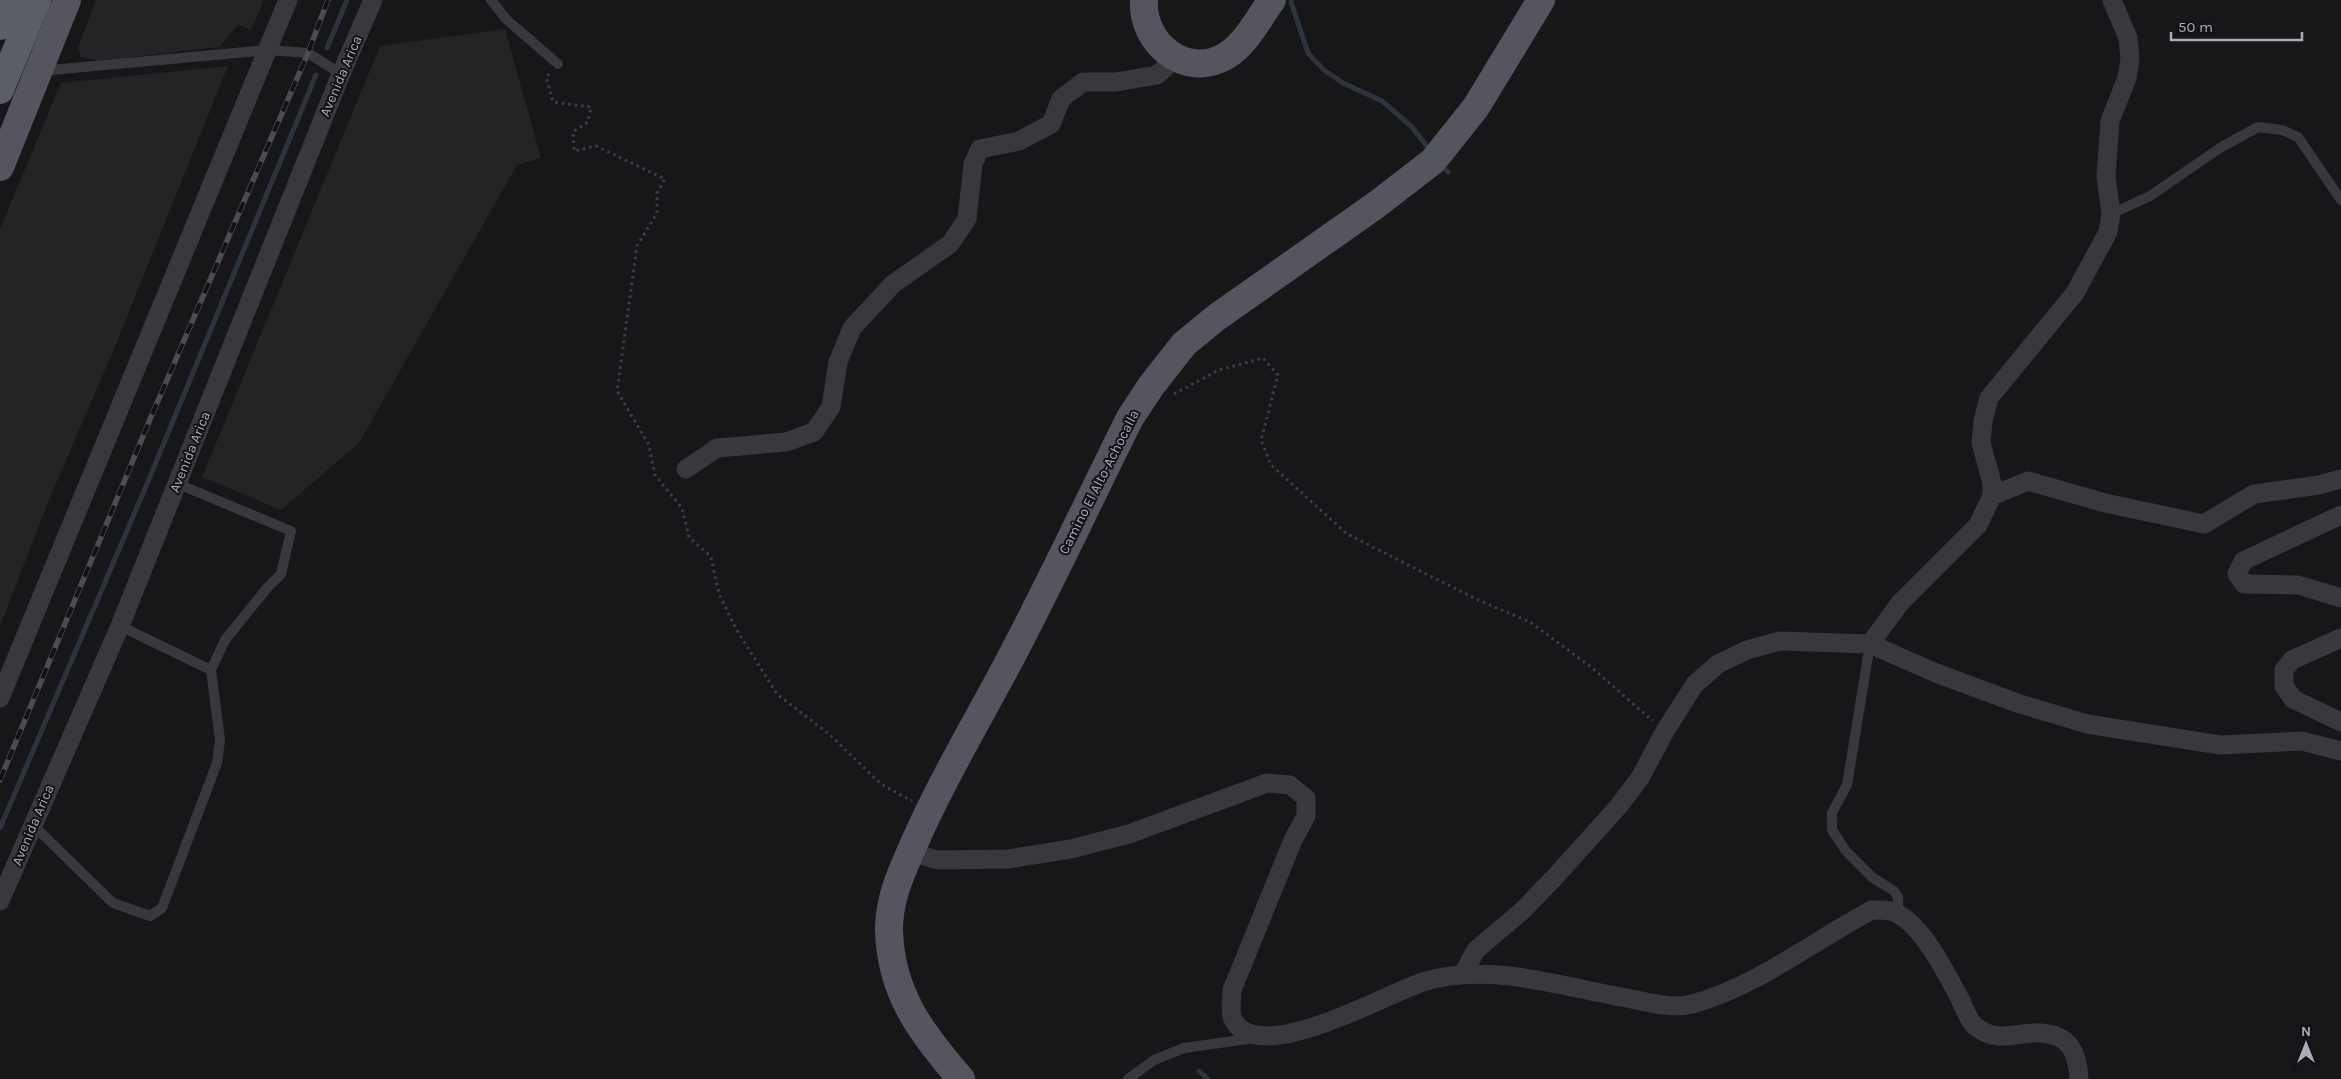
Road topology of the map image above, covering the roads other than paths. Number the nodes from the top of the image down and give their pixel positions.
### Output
1 (10, 0) edge
2 (37, 0) edge
3 (67, 0) edge
4 (288, 0) edge
5 (373, 0) edge
6 (491, 0) edge
7 (1144, 0) edge
8 (1272, 0) edge
9 (1542, 0) edge
10 (2112, 0) edge
11 (0, 26) edge
12 (268, 50) junction
13 (1176, 58) junction
14 (558, 64) road end
15 (39, 71) junction
16 (341, 74) junction
17 (0, 90) edge
18 (0, 167) edge
19 (2341, 200) edge
20 (2111, 214) junction
21 (686, 470) dead end
22 (2341, 479) edge
23 (178, 484) junction
24 (1992, 496) junction
25 (2341, 515) edge
26 (2341, 598) edge
27 (120, 626) junction
28 (2341, 638) edge
29 (1870, 644) junction
30 (212, 670) junction
31 (0, 698) edge
32 (2341, 722) edge
33 (2341, 751) edge
34 (32, 824) junction
35 (910, 852) junction
36 (0, 902) edge
37 (1898, 914) junction
38 (1463, 974) junction
39 (1260, 1037) junction
40 (961, 1079) edge
41 (1128, 1079) edge
42 (2079, 1079) edge

1 - 11 highway
2 - 17 highway
3 - 15 main road
4 - 12 street
5 - 16 street, Avenida Arica
6 - 14 lane
7 - 13 main road
8 - 13 main road
9 - 35 main road, Camino El Alto-Achocalla
10 - 20 street
12 - 15 lane
12 - 16 lane
12 - 31 street
13 - 21 street
15 - 18 main road
16 - 23 street, Avenida Arica
19 - 20 lane
20 - 24 street
22 - 24 street
23 - 27 street, Avenida Arica
23 - 30 lane
24 - 29 street
25 - 26 street
27 - 30 lane
27 - 34 street, Avenida Arica
28 - 32 street
29 - 33 street
29 - 37 lane
29 - 38 street
30 - 34 lane
34 - 36 street, Avenida Arica
35 - 39 street
35 - 40 main road, Camino El Alto-Achocalla
37 - 38 street
37 - 42 street
38 - 39 street
39 - 41 lane

